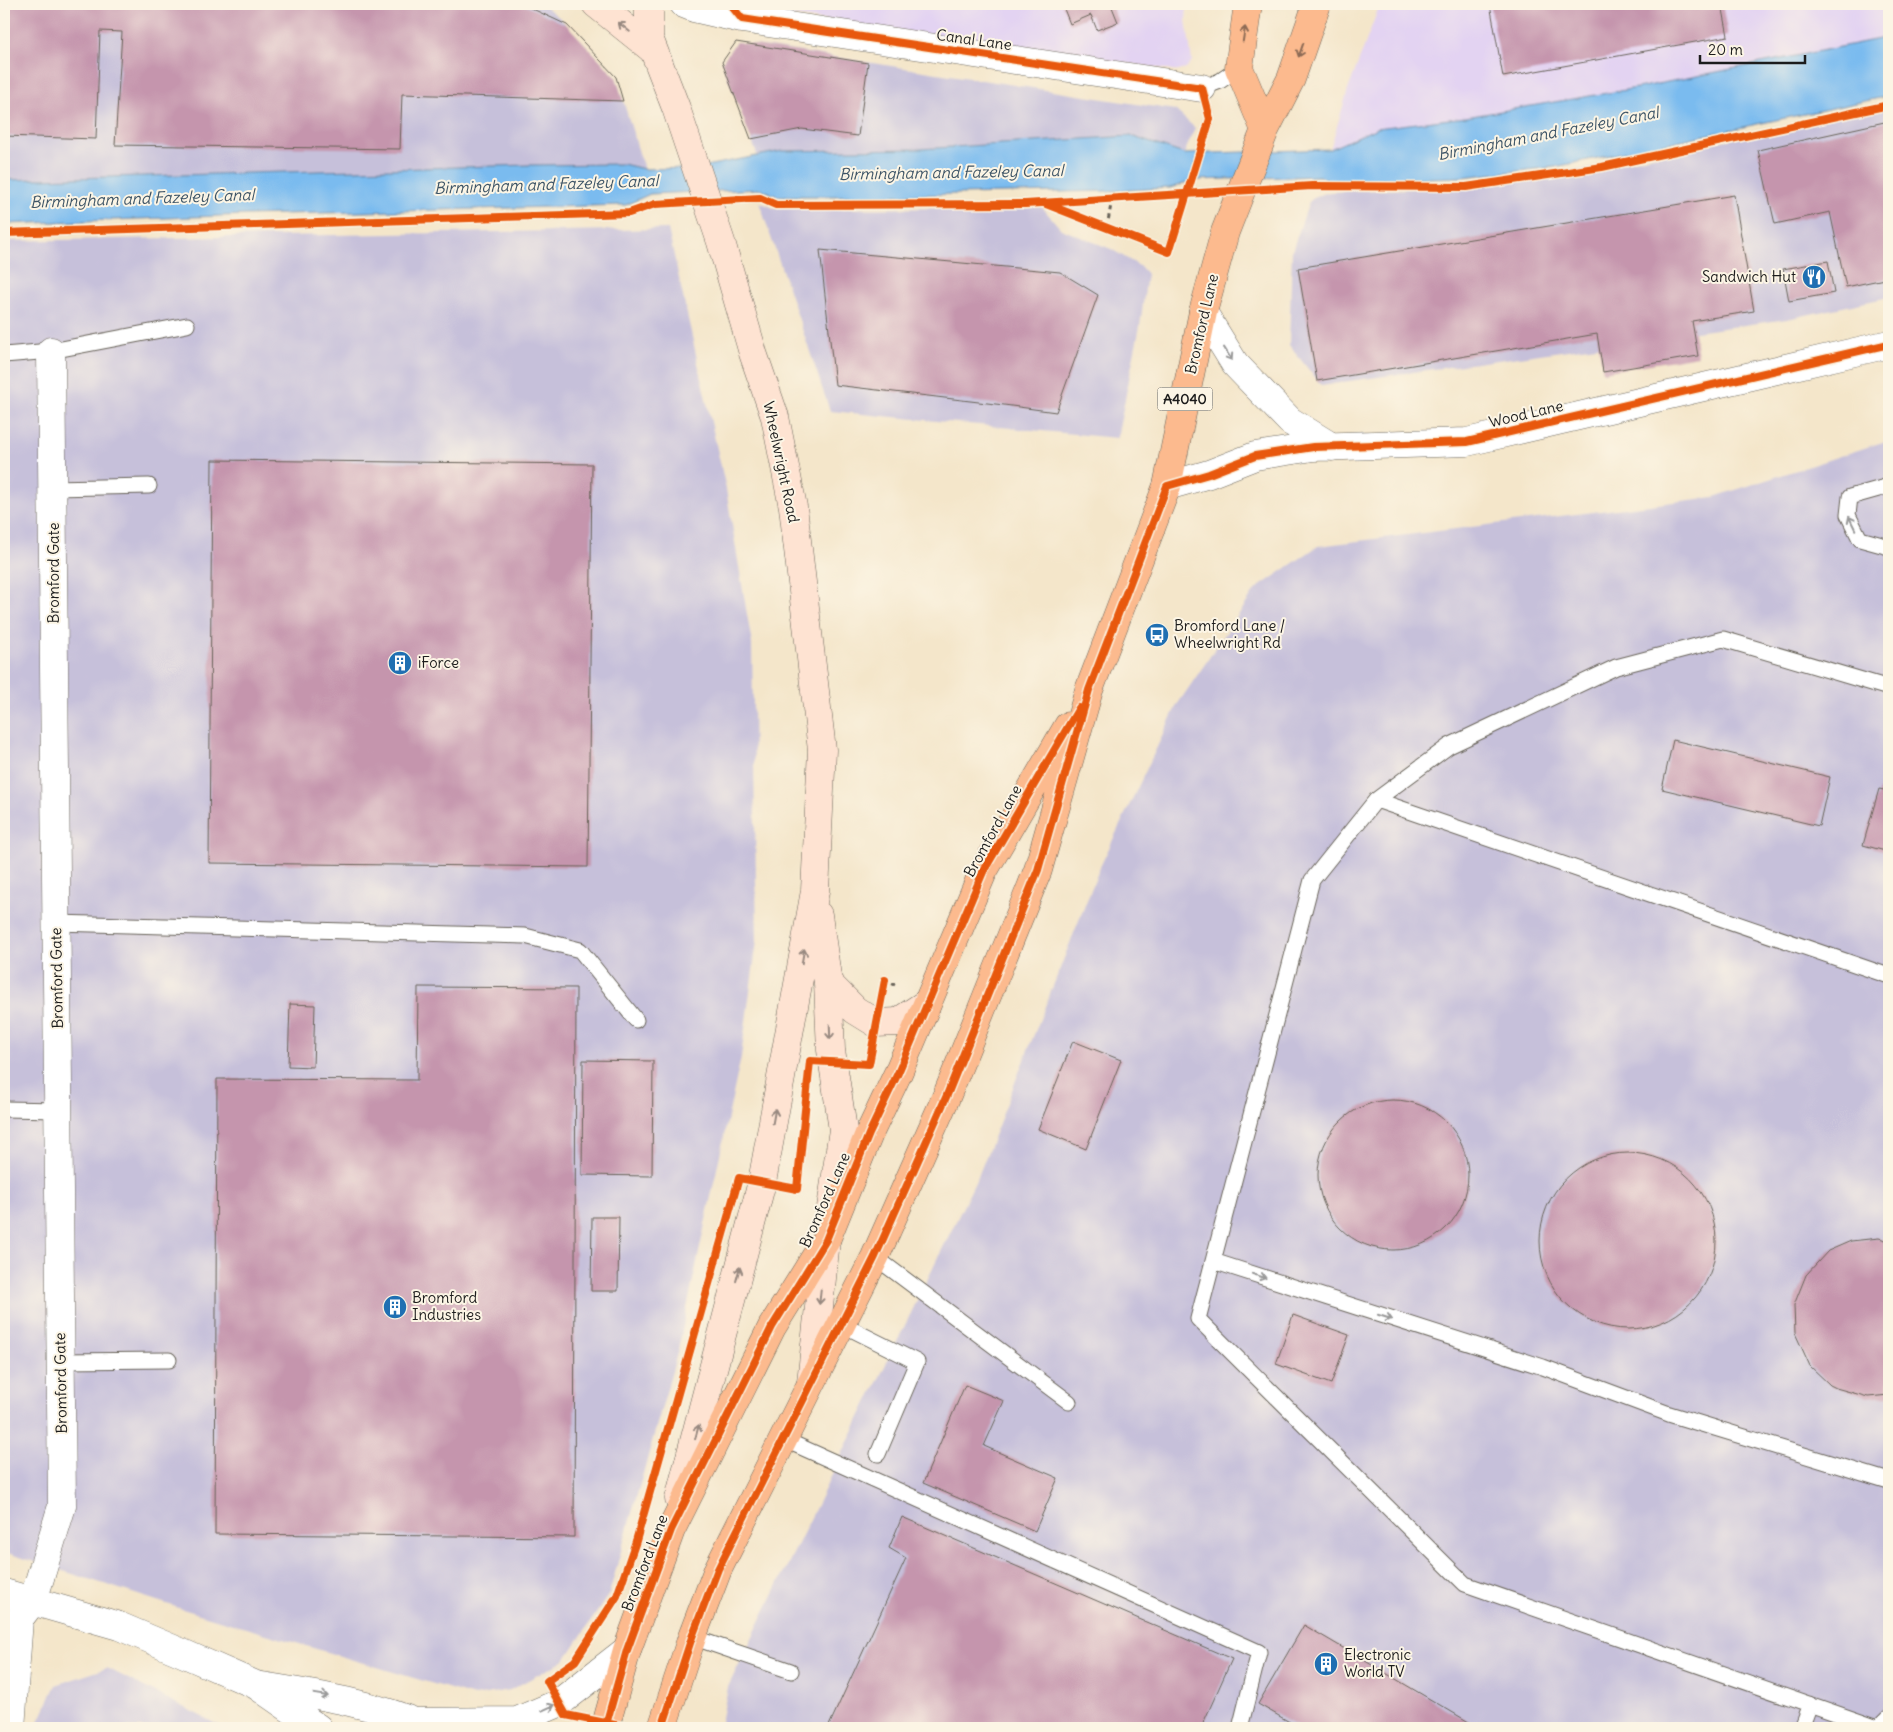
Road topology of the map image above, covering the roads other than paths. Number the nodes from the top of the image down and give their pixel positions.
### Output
1 (596, 4) edge
2 (650, 4) edge
3 (684, 4) edge
4 (1248, 4) edge
5 (1317, 4) edge
6 (652, 49) junction
7 (1239, 68) junction
8 (1202, 88) joint
9 (1265, 130) junction
10 (1203, 312) junction
11 (187, 325) dead end
12 (1889, 344) edge
13 (52, 351) junction
14 (4, 354) edge
15 (1332, 447) junction
16 (148, 486) dead end
17 (1167, 486) junction
18 (1889, 486) edge
19 (53, 488) junction
20 (1889, 547) edge
21 (1889, 688) edge
22 (1089, 690) junction
23 (1376, 800) junction
24 (815, 891) junction
25 (56, 923) junction
26 (1889, 976) edge
27 (828, 983) junction
28 (927, 1003) junction
29 (636, 1020) dead end
30 (4, 1108) edge
31 (58, 1110) junction
32 (826, 1240) junction
33 (875, 1257) junction
34 (1213, 1261) junction
35 (841, 1324) junction
36 (169, 1360) dead end
37 (61, 1361) junction
38 (811, 1384) junction
39 (1069, 1402) dead end
40 (783, 1439) junction
41 (878, 1454) dead end
42 (1889, 1481) edge
43 (671, 1530) junction
44 (4, 1593) edge
45 (33, 1601) junction
46 (692, 1638) junction
47 (627, 1650) junction
48 (791, 1671) dead end
49 (256, 1685) junction
50 (1810, 1704) junction
51 (1889, 1717) edge
52 (422, 1725) edge
53 (11, 1728) edge
54 (318, 1728) edge
55 (605, 1728) edge
56 (662, 1728) edge
57 (1240, 1728) edge
58 (1801, 1728) edge
59 (1878, 1728) edge

6 -> 1 street, Wheelwright Road
2 - 6 street, Wheelwright Road
3 - 8 street, Canal Lane
7 -> 4 main road
5 -> 9 main road, Bromford Lane / A4040
6 - 24 street, Wheelwright Road
7 - 8 lane, Canal Lane
7 - 9 main road
9 - 10 main road, Bromford Lane / A4040
10 -> 15 street
10 - 17 main road, Bromford Lane / A4040
11 - 13 lane
12 - 15 street, Wood Lane
13 - 14 lane
13 - 19 street, Bromford Gate
15 - 17 street, Wood Lane
16 - 19 lane
17 - 22 main road, Bromford Lane / A4040
20 -> 18 lane
19 - 25 street, Bromford Gate
21 - 23 lane
22 - 28 main road, Bromford Lane / A4040
22 - 33 main road, Bromford Lane / A4040
23 - 26 lane
23 - 34 lane
24 - 27 street
43 -> 24 street
25 - 29 lane
25 - 31 street, Bromford Gate
27 - 28 street
27 -> 32 street
28 - 32 main road, Bromford Lane / A4040
30 - 31 lane
31 - 37 street, Bromford Gate
32 -> 38 street
32 - 43 main road, Bromford Lane / A4040
33 - 35 main road, Bromford Lane / A4040
33 - 39 lane
34 -> 42 lane
34 - 50 lane
35 - 38 main road, Bromford Lane / A4040
35 - 41 lane
36 - 37 lane
37 - 45 street, Bromford Gate
38 - 40 main road, Bromford Lane / A4040
40 - 46 main road, Bromford Lane / A4040
40 - 57 lane
43 - 47 main road, Bromford Lane / A4040
44 - 45 street
45 - 49 street
45 - 53 street, Bromford Gate
46 - 48 lane
46 - 56 main road, Bromford Lane / A4040
52 -> 47 street
47 - 55 main road, Bromford Lane / A4040
49 -> 52 street
49 - 54 street
50 - 58 lane
50 - 59 lane
51 - 59 lane

